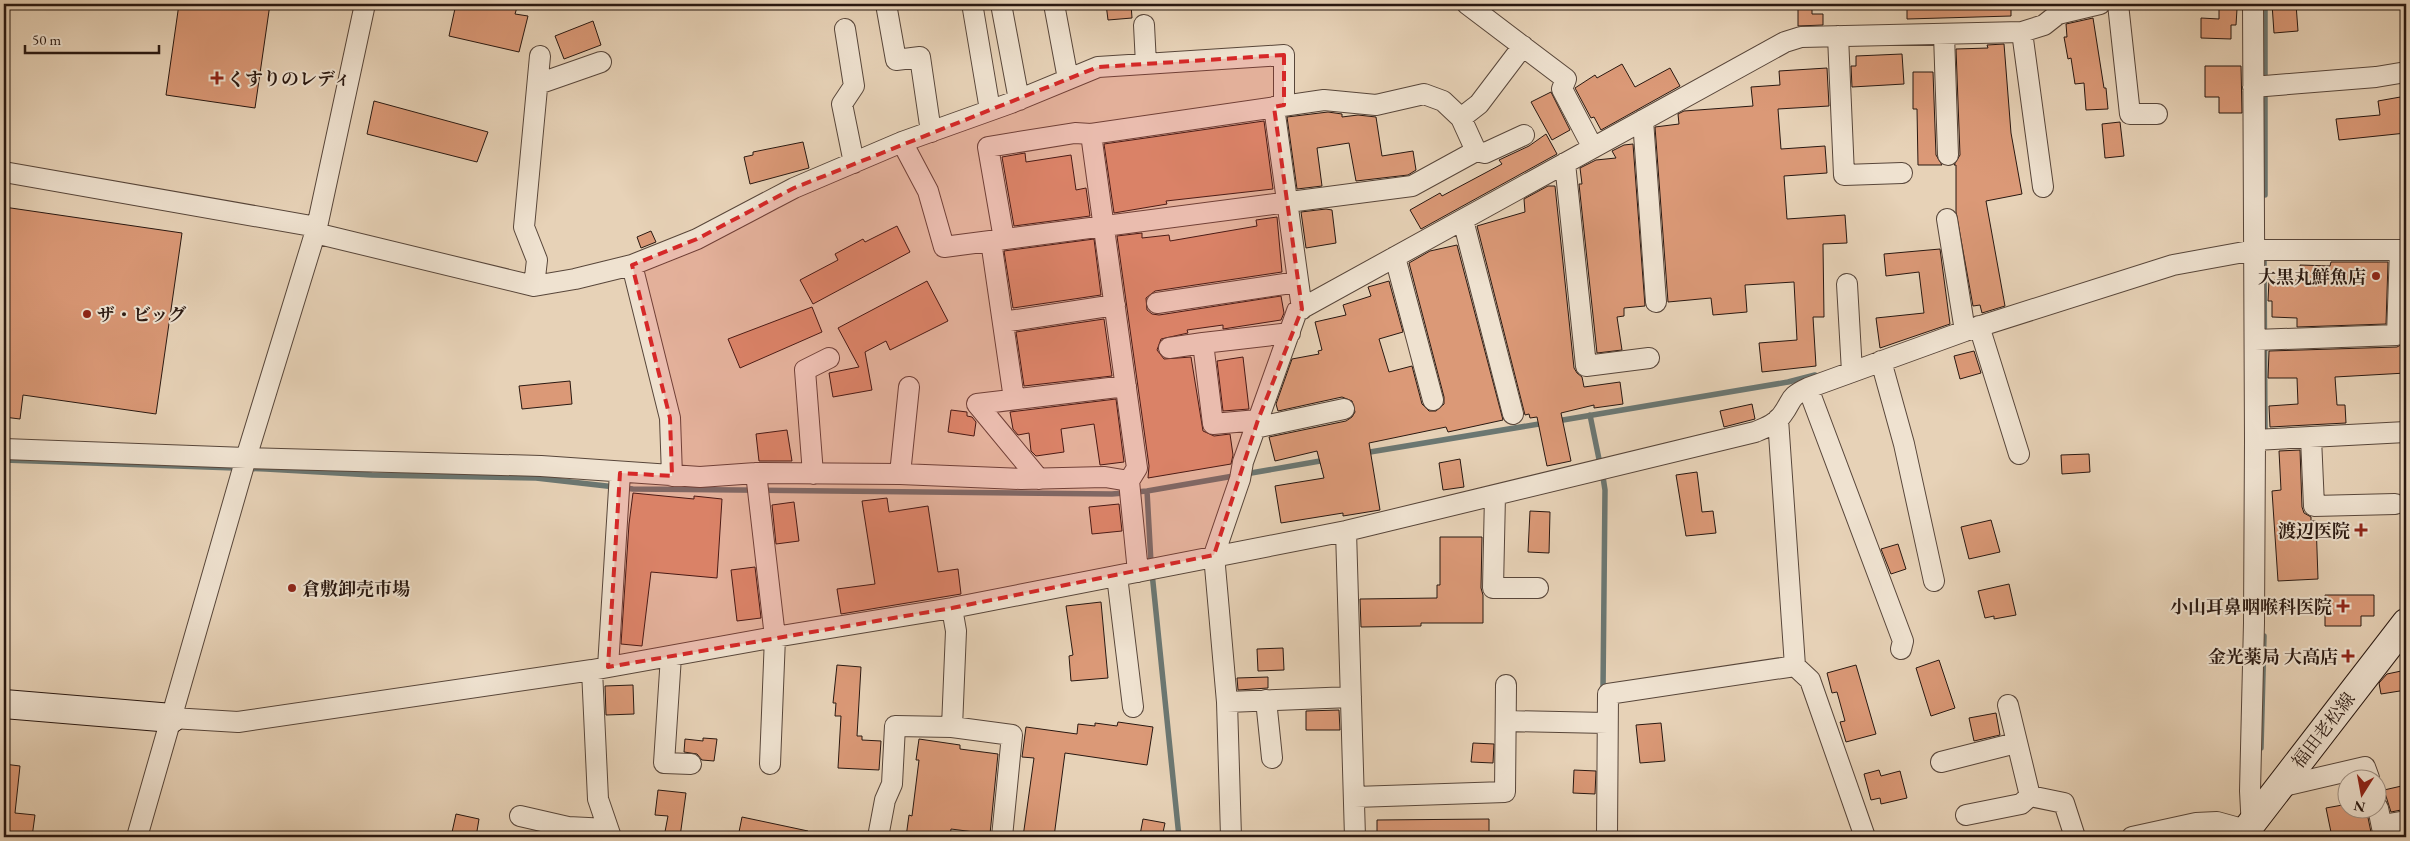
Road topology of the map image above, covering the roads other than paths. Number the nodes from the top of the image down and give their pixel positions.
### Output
1 (364, 4) edge
2 (886, 4) edge
3 (1000, 4) edge
4 (1054, 4) edge
5 (1467, 4) edge
6 (2100, 4) edge
7 (2118, 4) edge
8 (2253, 4) edge
9 (973, 9) dead end
10 (1144, 25) dead end
11 (845, 29) dead end
12 (2022, 32) junction
13 (1944, 34) junction
14 (1838, 36) junction
15 (1523, 46) junction
16 (540, 56) dead end
17 (601, 62) dead end
18 (1146, 64) junction
19 (2406, 72) edge
20 (1068, 79) junction
21 (538, 84) junction
22 (2261, 87) junction
23 (1019, 100) junction
24 (1279, 106) junction
25 (990, 110) junction
26 (2157, 114) dead end
27 (1461, 118) junction
28 (1642, 120) junction
29 (930, 132) junction
30 (1092, 134) junction
31 (1524, 135) dead end
32 (902, 142) junction
33 (1593, 148) junction
34 (1476, 151) junction
35 (1948, 155) dead end
36 (854, 163) junction
37 (1565, 163) junction
38 (4, 172) edge
39 (1902, 173) dead end
40 (2043, 187) dead end
41 (1287, 202) junction
42 (1947, 219) dead end
43 (1463, 220) junction
44 (1104, 226) junction
45 (316, 230) junction
46 (997, 240) junction
47 (2255, 250) junction
48 (2403, 250) edge
49 (1395, 258) junction
50 (632, 265) junction
51 (1298, 282) junction
52 (1847, 284) dead end
53 (534, 286) junction
54 (1656, 302) dead end
55 (1157, 303) dead end
56 (1115, 305) junction
57 (1302, 309) junction
58 (1003, 322) junction
59 (1972, 328) junction
60 (1290, 333) junction
61 (2261, 340) junction
62 (1202, 343) junction
63 (1169, 348) dead end
64 (829, 358) dead end
65 (1648, 358) dead end
66 (1881, 361) junction
67 (1852, 372) junction
68 (1126, 386) junction
69 (909, 387) dead end
70 (1808, 388) junction
71 (1014, 400) junction
72 (1433, 400) dead end
73 (1344, 409) dead end
74 (1513, 414) dead end
75 (1778, 419) junction
76 (1257, 424) junction
77 (2406, 432) edge
78 (2311, 438) junction
79 (2262, 440) junction
80 (4, 449) edge
81 (2020, 454) dead end
82 (244, 466) junction
83 (620, 473) junction
84 (756, 473) junction
85 (813, 474) junction
86 (900, 474) junction
87 (672, 476) junction
88 (1039, 479) junction
89 (1129, 481) junction
90 (1494, 495) junction
91 (2395, 504) dead end
92 (1346, 531) junction
93 (1214, 555) junction
94 (1148, 570) junction
95 (1117, 576) junction
96 (1934, 581) dead end
97 (1538, 588) dead end
98 (952, 608) junction
99 (2406, 623) edge
100 (775, 636) junction
101 (1901, 650) dead end
102 (671, 656) junction
103 (1795, 666) junction
104 (600, 668) junction
105 (1506, 685) dead end
106 (1352, 697) junction
107 (1266, 700) junction
108 (1227, 702) junction
109 (4, 704) edge
110 (2008, 705) dead end
111 (1132, 707) dead end
112 (172, 718) junction
113 (1506, 721) junction
114 (1607, 723) junction
115 (952, 727) junction
116 (2016, 743) junction
117 (1272, 758) dead end
118 (1941, 762) dead end
119 (691, 764) dead end
120 (770, 764) dead end
121 (2338, 773) edge
122 (2279, 787) junction
123 (2030, 796) junction
124 (1355, 798) junction
125 (1966, 815) dead end
126 (520, 816) dead end
127 (2406, 821) edge
128 (2381, 823) edge
129 (2248, 832) edge
130 (609, 833) edge
131 (137, 837) edge
132 (878, 837) edge
133 (1002, 837) edge
134 (1231, 837) edge
135 (1355, 837) edge
136 (1607, 837) edge
137 (1866, 837) edge
138 (2075, 837) edge
139 (2132, 837) edge

1 - 45 street
2 - 29 street
3 - 23 street
4 - 20 street
5 - 15 street
6 - 12 street
7 - 26 street
8 - 22 street
9 - 25 street
10 - 18 street
11 - 36 street
12 - 13 street
12 - 40 street
13 - 14 street
13 - 35 street
14 - 28 street
14 - 39 street
15 - 27 street
15 - 33 street
16 - 21 street
17 - 21 street
18 - 20 street
18 - 24 street
19 - 22 street
20 - 23 street
21 - 53 street
22 - 47 street
23 - 25 street
24 - 27 street
24 - 30 street
24 - 41 street
25 - 29 street
27 - 34 street
28 - 33 street
28 - 54 street
29 - 32 street
30 - 44 street
30 - 46 street
31 - 34 street
32 - 36 street
32 - 46 street
33 - 37 street
34 - 41 street
36 - 50 street
37 - 43 street
37 - 65 street
38 - 45 street
41 - 44 street
41 - 51 street
42 - 59 street
43 - 49 street
43 - 74 street
44 - 46 street
44 - 56 street
45 - 53 street
45 - 82 street
46 - 58 street
47 - 48 street
47 - 59 street
47 - 61 street
48 - 61 street
49 - 57 street
49 - 72 street
50 - 53 street
50 - 87 street
51 - 55 street
51 - 57 street
52 - 67 street
56 - 58 street
56 - 68 street
57 - 60 street
58 - 71 street
59 - 66 street
59 - 81 street
60 - 62 street
60 - 76 street
61 - 79 street
62 - 63 street
62 - 76 street
64 - 85 street
66 - 67 street
66 - 96 street
67 - 70 street
68 - 71 street
68 - 89 street
69 - 86 street
70 - 75 street
70 - 101 street
71 - 88 street
73 - 76 street
75 - 90 street
75 - 103 street
76 - 93 street
77 - 78 street
78 - 79 street
78 - 91 street
79 - 129 street
80 - 82 street
82 - 83 street
82 - 112 street
83 - 87 street
83 - 104 street
84 - 85 street
84 - 87 street
84 - 100 street
85 - 86 street
86 - 88 street
88 - 89 street
89 - 94 street
90 - 92 street
90 - 97 street
92 - 93 street
92 - 106 street
93 - 94 street
93 - 108 street
94 - 95 street
95 - 98 street
95 - 111 street
98 - 100 street
98 - 115 street
99 - 122 main road, 福田老松線
100 - 102 street
100 - 120 street
102 - 104 street
102 - 119 street
103 - 114 street
103 - 137 street
104 - 112 street
104 - 130 street
105 - 113 street
106 - 107 street
106 - 124 street
107 - 108 street
107 - 117 street
108 - 134 street
109 - 112 main road
110 - 116 street
112 - 131 street
113 - 114 street
113 - 124 street
114 - 136 street
115 - 132 street
115 - 133 street
116 - 118 street
116 - 123 street
121 - 122 street
122 - 129 main road, 福田老松線
123 - 125 street
123 - 138 street
124 - 135 street
126 - 130 street
127 - 128 street
129 - 139 street

